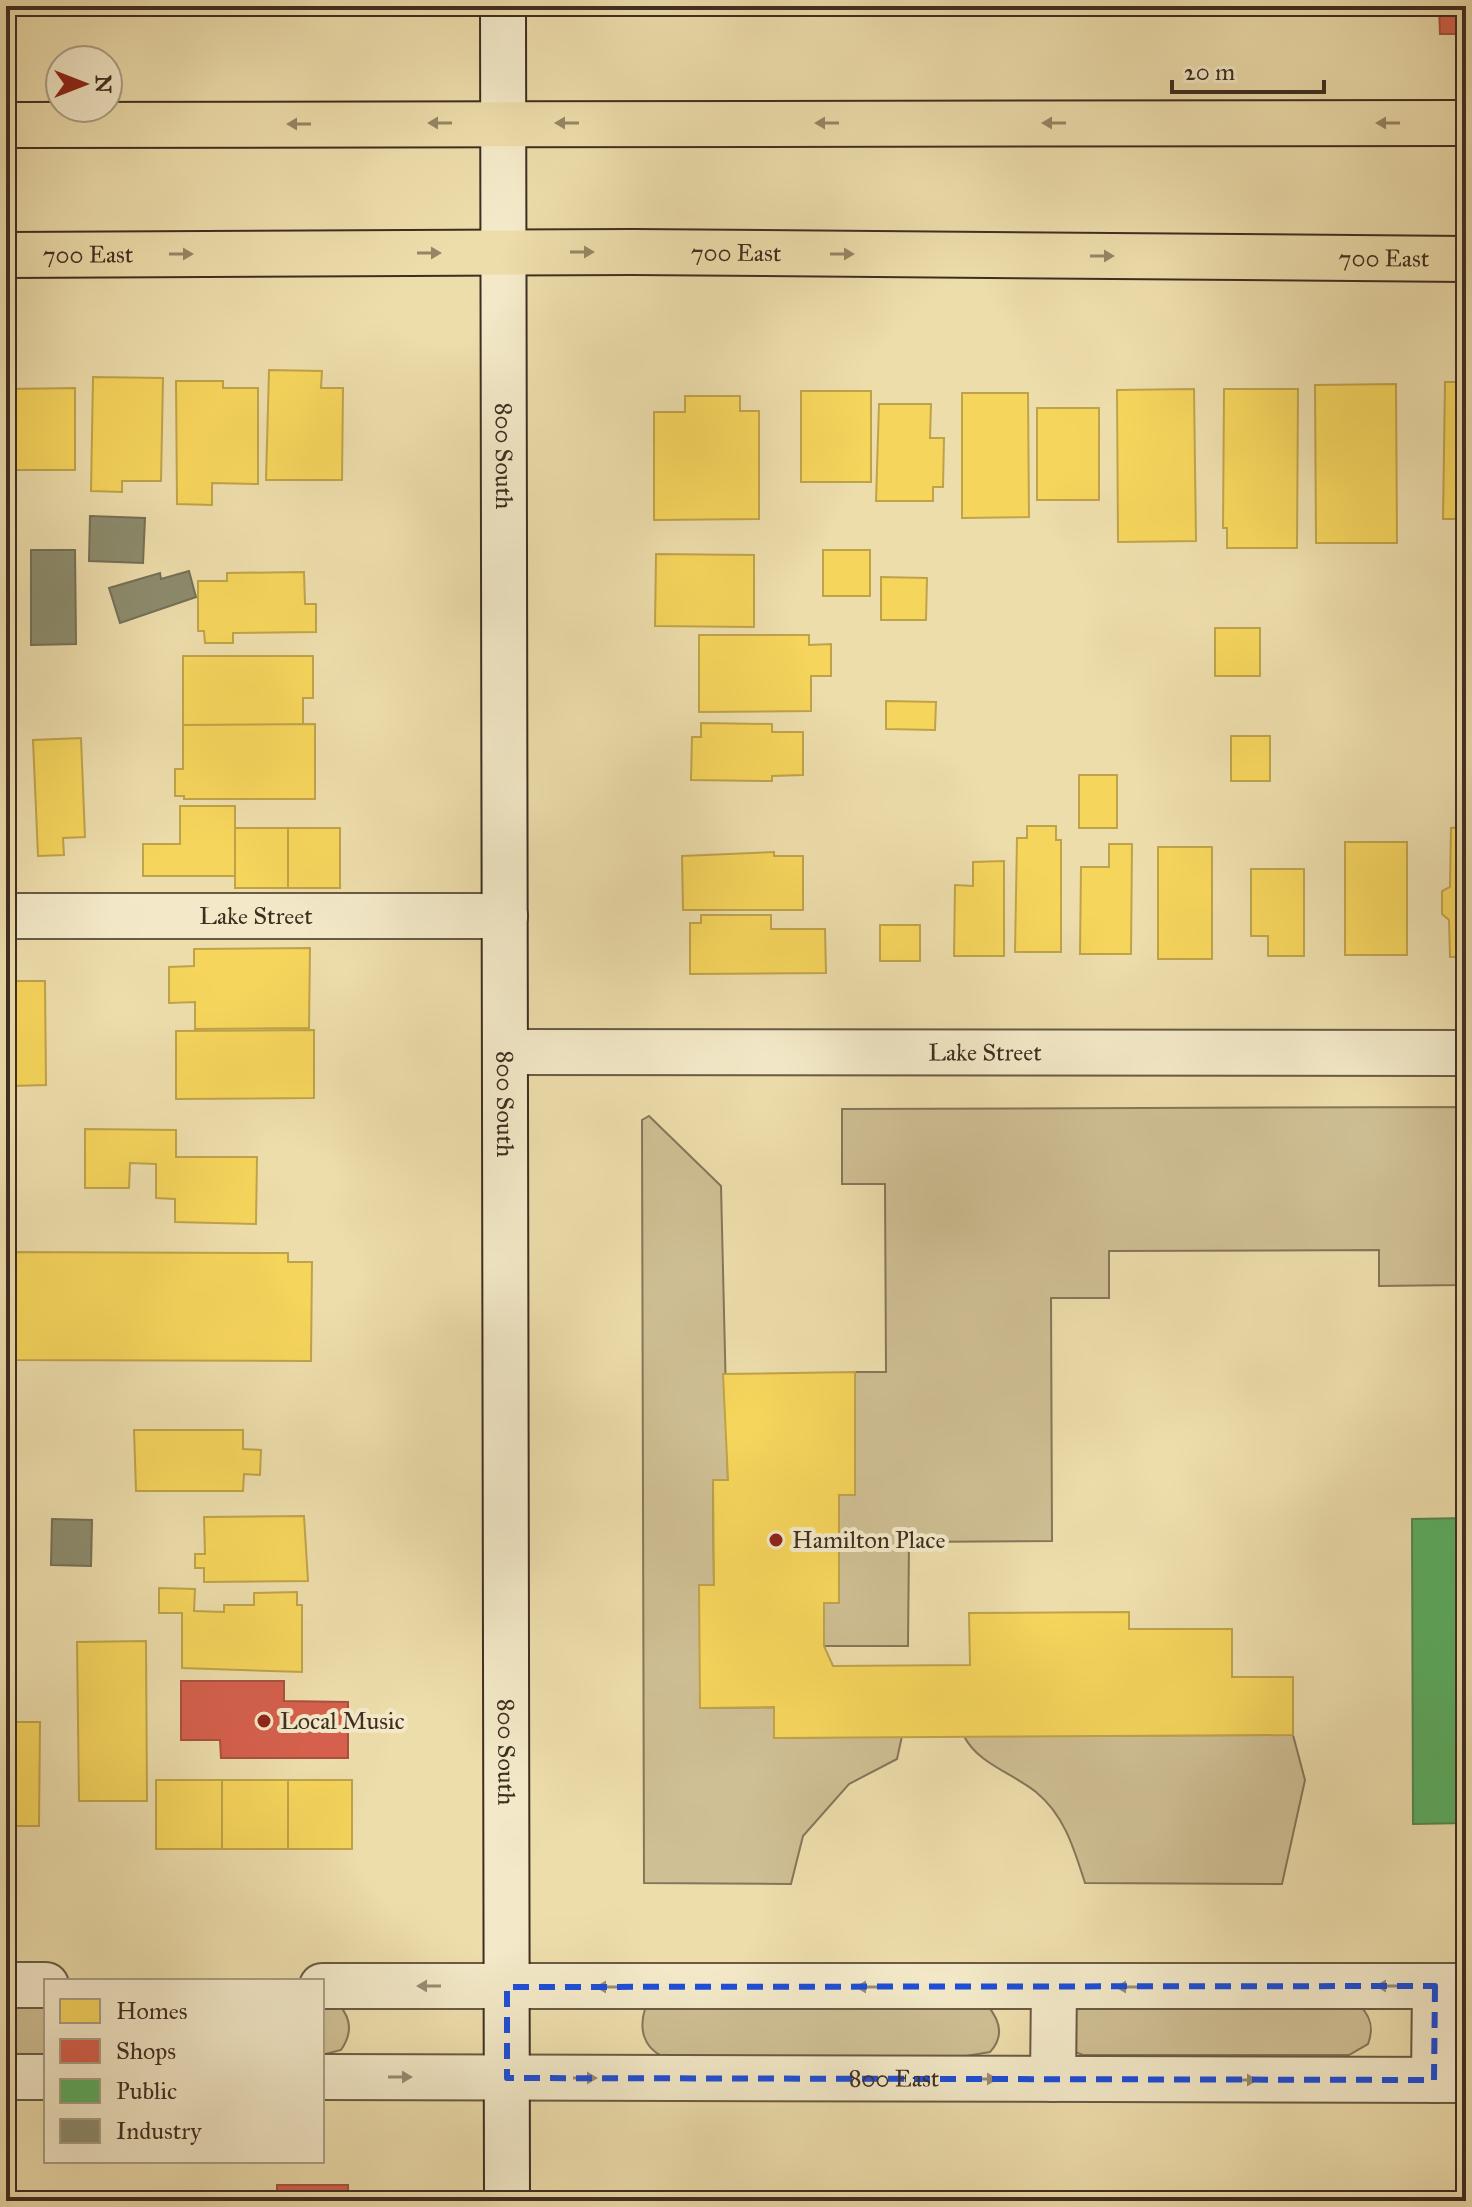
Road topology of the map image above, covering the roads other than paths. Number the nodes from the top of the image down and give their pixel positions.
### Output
1 (503, 6) edge
2 (503, 123) junction
3 (1466, 123) edge
4 (6, 125) edge
5 (1466, 241) edge
6 (504, 252) junction
7 (6, 255) edge
8 (1397, 259) junction
9 (1466, 259) edge
10 (6, 916) edge
11 (505, 916) junction
12 (505, 1052) junction
13 (1466, 1053) edge
14 (6, 1985) edge
15 (44, 1985) edge
16 (324, 1986) edge
17 (1451, 1986) edge
18 (507, 1987) junction
19 (1054, 1987) junction
20 (6, 2077) edge
21 (44, 2077) edge
22 (324, 2077) edge
23 (507, 2078) junction
24 (1053, 2079) junction
25 (1450, 2080) edge
26 (507, 2201) edge

1 - 2 street, 800 South
3 -> 2 main road
2 -> 4 main road
2 - 6 street, 800 South
5 - 8 main road
7 -> 6 main road, 700 East
6 -> 8 main road, 700 East
6 - 11 street, 800 South
8 - 9 main road, 700 East
10 - 11 street, Lake Street
11 - 12 street, 800 South
12 - 13 street, Lake Street
12 - 18 street, 800 South
14 - 15 street
18 -> 16 street
17 -> 19 street
17 - 25 street
19 -> 18 street
18 - 23 street, 800 South
19 - 24 street
20 - 21 street
22 -> 23 street, 800 East
23 -> 24 street, 800 East
23 - 26 street, 800 South
24 -> 25 street, 800 East

